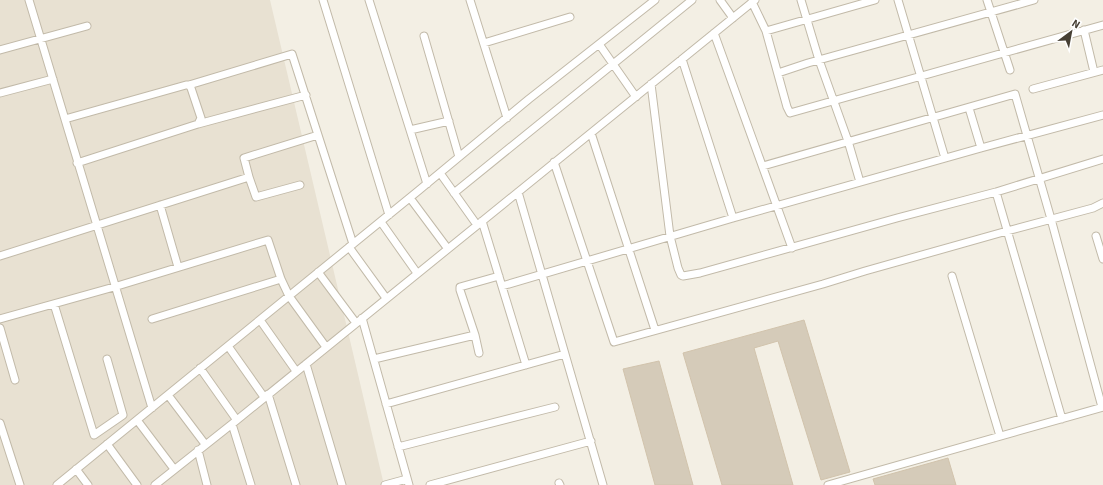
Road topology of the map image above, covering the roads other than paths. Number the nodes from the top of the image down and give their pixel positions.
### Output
1 (29, 0) edge
2 (323, 0) edge
3 (369, 0) edge
4 (472, 0) edge
5 (655, 0) edge
6 (692, 0) edge
7 (720, 0) edge
8 (801, 0) edge
9 (875, 0) edge
10 (898, 0) edge
11 (987, 0) edge
12 (1034, 0) edge
13 (754, 1) edge
14 (991, 12) junction
15 (570, 16) dead end
16 (733, 18) junction
17 (807, 19) junction
18 (1103, 25) edge
19 (87, 26) dead end
20 (1084, 30) junction
21 (766, 31) junction
22 (714, 33) junction
23 (908, 35) junction
24 (424, 36) dead end
25 (41, 39) junction
26 (484, 43) junction
27 (599, 44) junction
28 (0, 50) edge
29 (1004, 53) junction
30 (682, 59) junction
31 (819, 60) junction
32 (613, 65) junction
33 (1010, 70) dead end
34 (1103, 70) edge
35 (1094, 72) junction
36 (778, 73) junction
37 (921, 76) junction
38 (53, 79) junction
39 (651, 84) junction
40 (189, 85) junction
41 (1033, 89) dead end
42 (0, 93) edge
43 (306, 95) junction
44 (636, 97) junction
45 (833, 101) junction
46 (969, 108) junction
47 (1103, 115) edge
48 (933, 117) junction
49 (507, 118) junction
50 (64, 119) junction
51 (449, 121) junction
52 (198, 124) junction
53 (410, 130) junction
54 (591, 133) junction
55 (318, 135) junction
56 (1027, 135) junction
57 (848, 141) junction
58 (981, 148) junction
59 (459, 157) junction
60 (945, 158) junction
61 (1103, 159) edge
62 (554, 162) junction
63 (77, 163) junction
64 (763, 166) junction
65 (440, 173) junction
66 (249, 177) junction
67 (1040, 178) junction
68 (860, 182) junction
69 (427, 184) junction
70 (300, 185) dead end
71 (518, 192) junction
72 (996, 192) junction
73 (454, 193) junction
74 (410, 198) junction
75 (1103, 203) edge
76 (160, 205) junction
77 (777, 205) junction
78 (389, 215) junction
79 (733, 218) junction
80 (1051, 218) junction
81 (381, 222) junction
82 (480, 223) junction
83 (96, 225) junction
84 (1007, 231) junction
85 (670, 236) junction
86 (1096, 236) dead end
87 (351, 246) junction
88 (792, 248) junction
89 (448, 249) junction
90 (628, 249) junction
91 (0, 256) edge
92 (1103, 260) edge
93 (588, 261) junction
94 (178, 267) junction
95 (318, 272) junction
96 (417, 273) junction
97 (542, 274) junction
98 (499, 276) junction
99 (952, 276) dead end
100 (281, 279) junction
101 (502, 286) junction
102 (114, 287) junction
103 (289, 296) junction
104 (386, 298) junction
105 (54, 304) junction
106 (362, 318) junction
107 (0, 319) edge
108 (152, 319) dead end
109 (260, 320) junction
110 (356, 322) junction
111 (0, 328) edge
112 (655, 330) junction
113 (475, 335) junction
114 (228, 346) junction
115 (326, 347) junction
116 (479, 353) dead end
117 (566, 354) junction
118 (107, 359) dead end
119 (374, 359) junction
120 (306, 364) junction
121 (526, 365) junction
122 (200, 368) junction
123 (296, 371) junction
124 (15, 380) dead end
125 (168, 394) junction
126 (266, 395) junction
127 (386, 404) junction
128 (555, 407) dead end
129 (1102, 407) edge
130 (152, 408) junction
131 (1062, 419) junction
132 (137, 420) junction
133 (234, 422) junction
134 (0, 423) edge
135 (1000, 436) junction
136 (590, 440) junction
137 (107, 444) junction
138 (205, 444) junction
139 (398, 447) junction
140 (198, 450) junction
141 (76, 469) junction
142 (174, 469) junction
143 (408, 482) edge
144 (159, 483) edge
145 (20, 485) edge
146 (57, 485) edge
147 (88, 485) edge
148 (137, 485) edge
149 (207, 485) edge
150 (251, 485) edge
151 (296, 485) edge
152 (342, 485) edge
153 (385, 485) edge
154 (430, 485) edge
155 (603, 485) edge
156 (828, 485) edge

1 - 25 street
2 - 78 street
3 - 53 street
4 - 26 street
5 - 27 street
6 - 32 street
7 - 16 street
8 - 17 street
9 - 17 street
10 - 23 street
11 - 14 street
12 - 14 street
13 - 16 street
13 - 21 street
14 - 23 street
14 - 29 street
15 - 26 street
16 - 22 street
17 - 21 street
17 - 31 street
18 - 20 street
19 - 25 street
20 - 29 street
20 - 35 street
21 - 36 street
22 - 30 street
22 - 64 street
23 - 31 street
23 - 37 street
24 - 51 street
25 - 28 street
25 - 38 street
26 - 49 street
27 - 32 street
27 - 49 street
29 - 33 street
29 - 37 street
30 - 39 street
30 - 79 street
31 - 36 street
31 - 45 street
32 - 44 street
32 - 73 street
34 - 35 street
35 - 41 street
36 - 45 street
37 - 45 street
37 - 48 street
38 - 42 street
38 - 50 street
39 - 44 street
39 - 85 street
40 - 43 street
40 - 50 street
40 - 52 street
43 - 52 street
43 - 55 street
44 - 54 street
45 - 57 street
46 - 48 street
46 - 56 street
46 - 58 street
47 - 56 street
48 - 57 street
48 - 60 street
49 - 59 street
50 - 63 street
51 - 53 street
51 - 59 street
52 - 63 street
53 - 69 street
54 - 62 street
54 - 90 street
55 - 66 street
55 - 87 street
56 - 58 street
56 - 67 street
57 - 64 street
57 - 68 street
58 - 60 street
59 - 65 street
60 - 68 street
61 - 67 street
62 - 71 street
62 - 93 street
63 - 83 street
64 - 77 street
65 - 69 street
65 - 73 street
66 - 70 street
66 - 76 street
67 - 72 street
67 - 80 street
68 - 77 street
69 - 74 street
71 - 82 street
71 - 97 street
72 - 84 street
72 - 88 street
73 - 82 street
74 - 78 street
74 - 89 street
75 - 80 street
76 - 83 street
76 - 94 street
77 - 79 street
77 - 88 street
78 - 81 street
79 - 85 street
80 - 84 street
80 - 129 street
81 - 87 street
81 - 96 street
82 - 89 street
82 - 98 street
83 - 91 street
83 - 102 street
84 - 112 street
84 - 131 street
85 - 88 street
85 - 90 street
86 - 92 street
87 - 95 street
87 - 104 street
89 - 96 street
90 - 93 street
90 - 112 street
93 - 97 street
93 - 112 street
94 - 100 street
94 - 102 street
95 - 103 street
95 - 110 street
96 - 104 street
97 - 101 street
97 - 117 street
98 - 101 street
98 - 113 street
99 - 135 street
100 - 103 street
100 - 108 street
101 - 121 street
102 - 105 street
102 - 130 street
103 - 109 street
103 - 115 street
104 - 106 street
105 - 107 street
105 - 118 street
106 - 110 street
106 - 119 street
109 - 114 street
109 - 123 street
110 - 115 street
111 - 124 street
113 - 116 street
113 - 119 street
114 - 122 street
114 - 126 street
115 - 120 street
117 - 121 street
117 - 136 street
119 - 127 street
120 - 123 street
120 - 152 street
121 - 127 street
122 - 125 street
122 - 133 street
123 - 126 street
125 - 130 street
125 - 138 street
126 - 133 street
126 - 151 street
127 - 139 street
128 - 139 street
129 - 131 street
130 - 132 street
131 - 135 street
132 - 137 street
132 - 142 street
133 - 138 street
133 - 150 street
134 - 145 street
135 - 156 street
136 - 154 street
136 - 155 street
137 - 141 street
137 - 148 street
138 - 140 street
139 - 143 street
140 - 142 street
140 - 149 street
141 - 146 street
141 - 147 street
142 - 144 street
143 - 153 street

